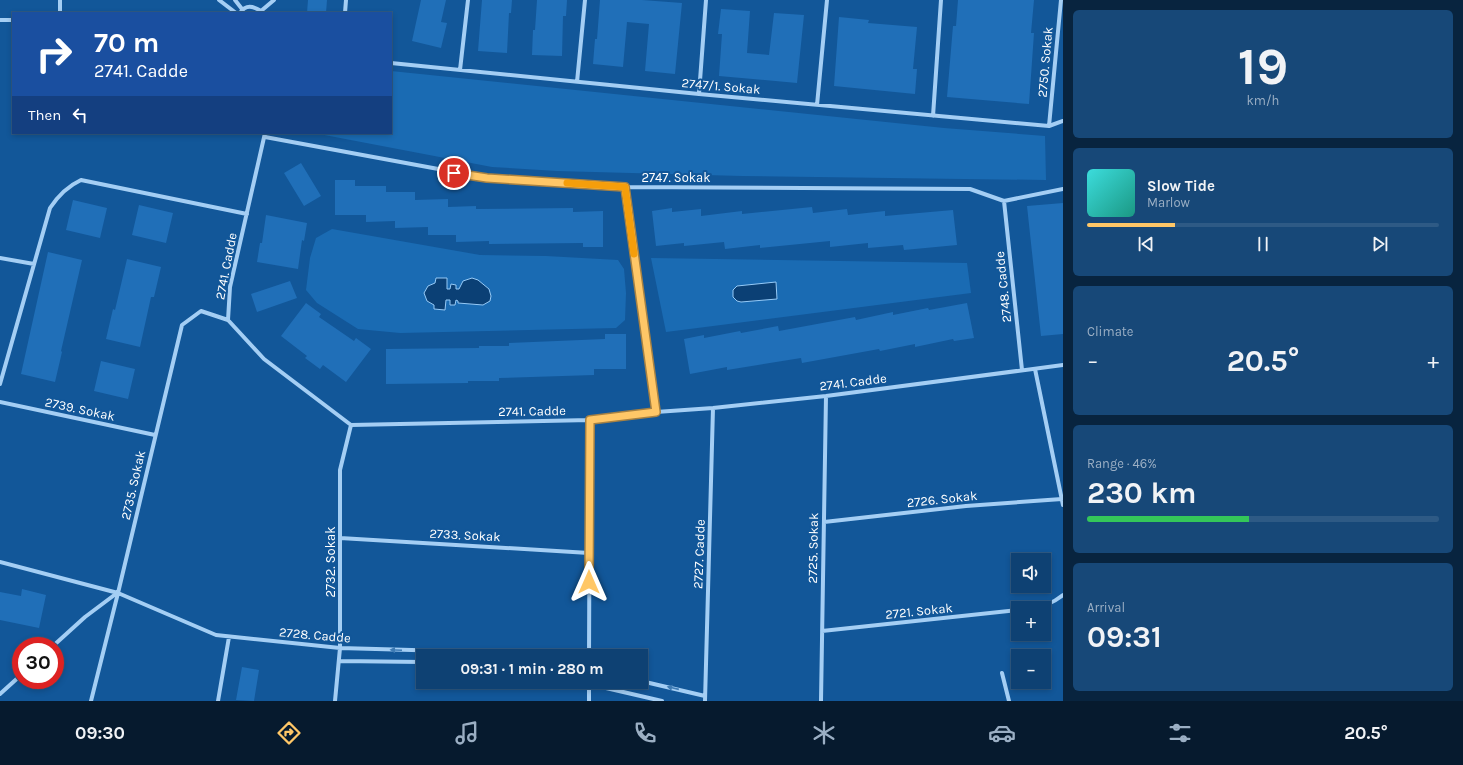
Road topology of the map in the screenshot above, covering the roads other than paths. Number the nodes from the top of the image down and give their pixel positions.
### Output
1 (60, 0) edge
2 (219, 0) edge
3 (235, 0) edge
4 (274, 0) edge
5 (346, 0) edge
6 (468, 0) edge
7 (585, 0) edge
8 (706, 0) edge
9 (827, 0) edge
10 (941, 0) edge
11 (1061, 0) edge
12 (241, 11) edge
13 (60, 12) edge
14 (235, 12) edge
15 (261, 12) edge
16 (345, 12) edge
17 (0, 20) edge
18 (12, 20) edge
19 (392, 63) edge
20 (460, 70) junction
21 (577, 82) junction
22 (698, 94) junction
23 (817, 105) junction
24 (933, 116) junction
25 (1063, 121) edge
26 (1050, 126) junction
27 (265, 135) edge
28 (625, 187) junction
29 (1063, 189) edge
30 (1004, 201) junction
31 (247, 214) junction
32 (0, 258) edge
33 (34, 264) junction
34 (228, 320) junction
35 (1063, 365) edge
36 (1035, 369) junction
37 (1022, 370) junction
38 (0, 384) edge
39 (826, 396) junction
40 (0, 402) edge
41 (713, 408) junction
42 (656, 412) junction
43 (590, 420) junction
44 (351, 425) junction
45 (155, 435) junction
46 (1062, 499) junction
47 (1063, 505) edge
48 (824, 522) junction
49 (340, 538) junction
50 (589, 553) junction
51 (0, 562) edge
52 (118, 593) junction
53 (1063, 595) edge
54 (1051, 603) edge
55 (1011, 611) edge
56 (822, 631) junction
57 (63, 637) edge
58 (229, 637) junction
59 (340, 648) junction
60 (589, 649) edge
61 (416, 650) edge
62 (339, 661) junction
63 (416, 662) edge
64 (1002, 673) dead end
65 (12, 683) edge
66 (648, 683) edge
67 (589, 689) edge
68 (610, 689) edge
69 (0, 694) edge
70 (705, 696) junction
71 (91, 701) edge
72 (218, 701) edge
73 (335, 701) edge
74 (589, 701) edge
75 (662, 701) edge
76 (704, 701) edge
77 (820, 701) edge
78 (1009, 701) edge

1 - 13 street
2 - 14 street
3 - 12 street
4 - 15 street
5 - 16 street
6 - 20 street
7 - 21 street
8 - 22 street
9 - 23 street
10 - 24 street
11 - 26 street, 2750. Sokak
12 - 15 street
17 - 18 street
19 - 20 street, 2747/1. Sokak
20 - 21 street, 2747/1. Sokak
21 - 22 street, 2747/1. Sokak
22 - 23 street, 2747/1. Sokak
23 - 24 street, 2747/1. Sokak
24 - 26 street, 2747/1. Sokak
25 - 26 street
27 - 28 street, 2747. Sokak
27 - 31 street, 2741. Cadde
28 - 30 street, 2747. Sokak
28 - 42 street
29 - 30 street
30 - 37 street, 2748. Cadde
31 - 33 street
31 - 34 street, 2741. Cadde
32 - 33 street
33 - 38 street
34 - 44 street, 2741. Cadde
34 - 45 street, 2735. Sokak
35 - 36 street, 2741. Cadde
36 - 37 street, 2741. Cadde
36 - 46 street
37 - 39 street, 2741. Cadde
39 - 41 street, 2741. Cadde
39 - 48 street, 2725. Sokak
40 - 45 street, 2739. Sokak
41 - 42 street, 2741. Cadde
41 - 70 street, 2727. Cadde
42 - 43 street, 2741. Cadde
43 - 44 street, 2741. Cadde
43 - 50 street
44 - 49 street, 2732. Sokak
45 - 52 street, 2735. Sokak
46 - 47 street
46 - 48 street, 2726. Sokak
48 - 56 street, 2725. Sokak
49 - 50 street, 2733. Sokak
49 - 59 street, 2732. Sokak
50 - 60 street
51 - 52 street, 2728. Cadde
52 - 57 street
52 - 58 street, 2728. Cadde
52 - 71 street, 2735. Sokak
53 - 54 street
55 - 56 street, 2721. Sokak
56 - 77 street, 2725. Sokak
58 - 59 street, 2728. Cadde
58 - 72 street
61 -> 59 street, 2728. Cadde
59 - 62 street, 2732. Sokak
62 - 63 street, 2728. Cadde
62 - 73 street, 2732. Sokak
64 - 78 street
65 - 69 street
70 -> 66 street
67 - 74 street
68 - 75 street
70 - 76 street, 2727. Cadde

